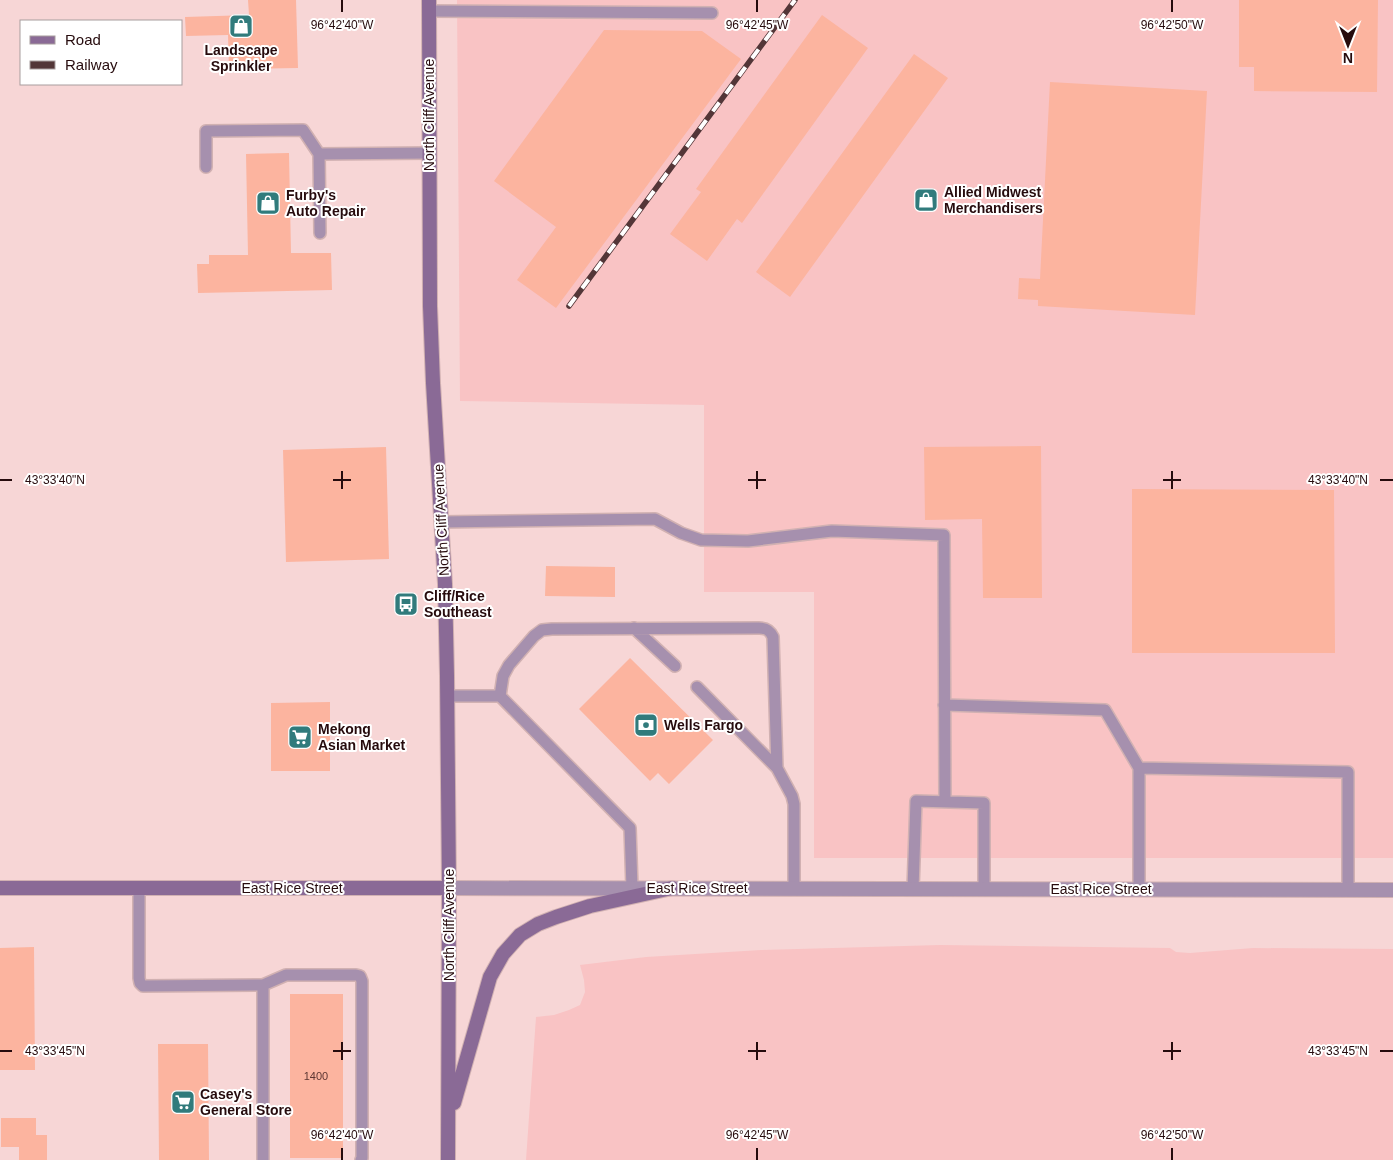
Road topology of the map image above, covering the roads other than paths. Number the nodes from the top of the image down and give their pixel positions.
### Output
1 (429, 5) edge
2 (712, 12) dead end
3 (430, 153) junction
4 (319, 154) junction
5 (206, 167) dead end
6 (320, 233) dead end
7 (442, 522) junction
8 (634, 628) junction
9 (675, 666) dead end
10 (697, 687) dead end
11 (448, 696) junction
12 (500, 696) junction
13 (944, 705) junction
14 (777, 768) junction
15 (1139, 768) junction
16 (945, 802) junction
17 (0, 888) edge
18 (139, 888) junction
19 (450, 888) junction
20 (632, 888) junction
21 (672, 888) junction
22 (794, 888) junction
23 (913, 889) junction
24 (984, 889) junction
25 (1139, 889) junction
26 (1348, 890) junction
27 (1393, 890) edge
28 (263, 985) junction
29 (449, 1118) junction
30 (263, 1160) edge
31 (361, 1160) edge
32 (448, 1160) edge

1 - 2 lane
1 - 3 main road, North Cliff Avenue
3 - 4 lane
3 - 7 main road, North Cliff Avenue
4 - 5 lane
4 - 6 lane
7 - 11 main road, North Cliff Avenue
7 - 13 lane
8 - 9 lane
8 - 12 lane
8 - 14 lane
10 - 14 lane
11 - 12 lane
11 - 19 main road, North Cliff Avenue
12 - 20 lane
13 - 15 lane
13 - 16 lane
14 - 22 lane
15 - 25 lane
15 - 26 lane
16 - 23 lane
16 - 24 lane
17 - 18 main road, East Rice Street
18 - 19 main road, East Rice Street
18 - 28 lane
19 - 20 street, East Rice Street
19 - 29 main road, North Cliff Avenue
20 - 21 street, East Rice Street
21 - 22 street, East Rice Street
21 - 29 main road
22 - 23 street, East Rice Street
23 - 24 street, East Rice Street
24 - 25 street, East Rice Street
25 - 26 street, East Rice Street
26 - 27 street, East Rice Street
28 - 30 lane
28 - 31 lane
29 - 32 main road, North Cliff Avenue

